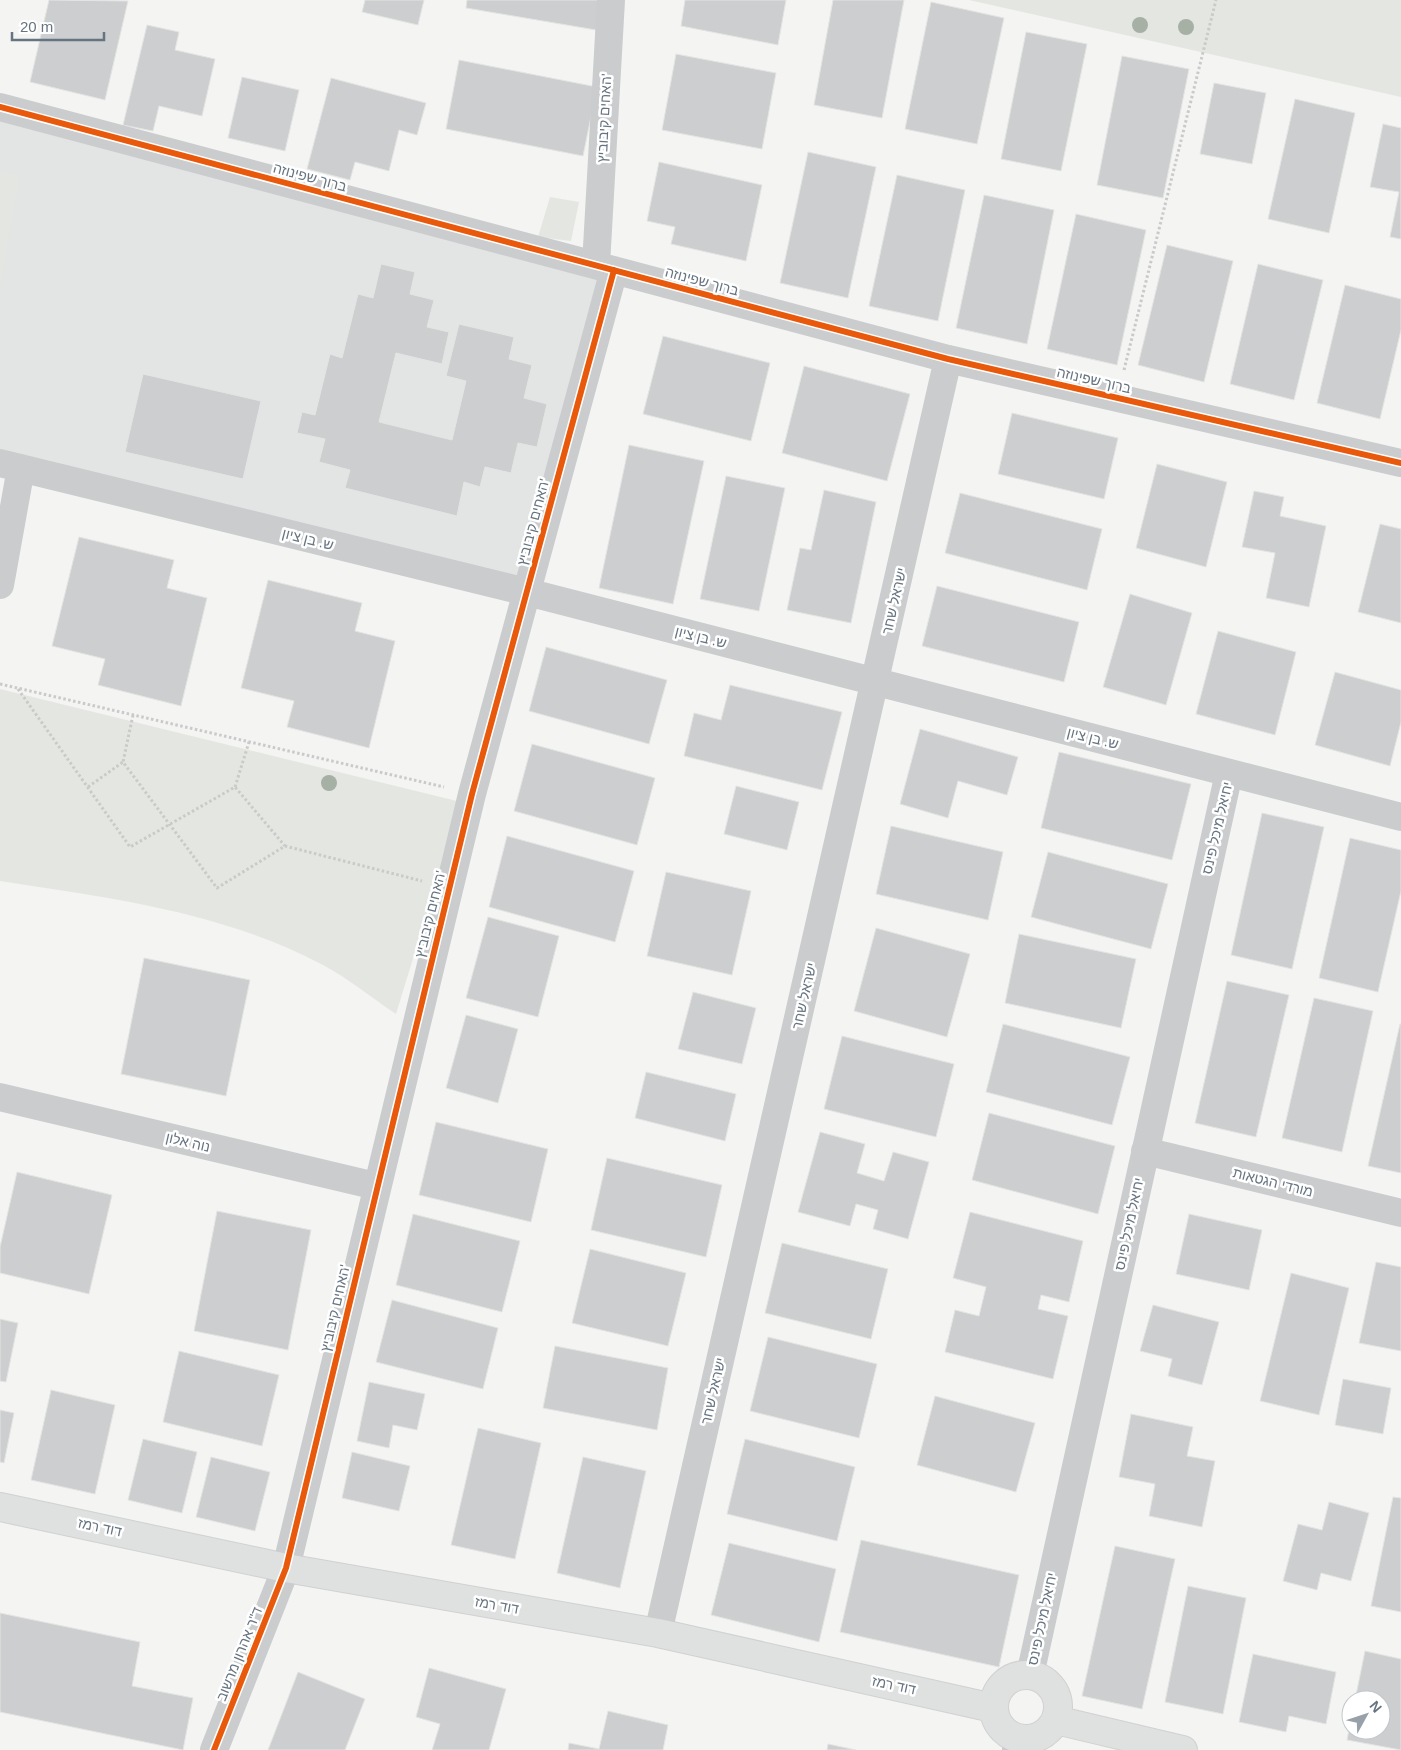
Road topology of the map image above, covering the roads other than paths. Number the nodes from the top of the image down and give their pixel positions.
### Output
1 (611, 0) edge
2 (0, 107) edge
3 (605, 268) junction
4 (948, 359) junction
5 (1401, 463) edge
6 (11, 465) edge
7 (8, 500) edge
8 (0, 586) edge
9 (527, 592) junction
10 (876, 682) junction
11 (1229, 773) junction
12 (1401, 817) edge
13 (0, 1097) edge
14 (1146, 1151) junction
15 (376, 1186) junction
16 (1401, 1213) edge
17 (0, 1507) edge
18 (286, 1568) junction
19 (658, 1633) junction
20 (1030, 1674) junction
21 (993, 1708) junction
22 (1056, 1720) junction
23 (1018, 1744) edge
24 (214, 1750) edge
25 (1184, 1750) edge

1 - 3 street, האחים קיבוביץ'
2 - 3 street, ברוך שפינוזה
3 - 4 street, ברוך שפינוזה
3 - 9 street, האחים קיבוביץ'
4 - 5 street, ברוך שפינוזה
4 - 10 street, ישראל שחר
6 - 7 street
6 - 9 street, ש. בן ציון
7 - 8 street
9 - 10 street, ש. בן ציון
9 - 15 street, האחים קיבוביץ'
10 - 11 street, ש. בן ציון
10 - 19 street, ישראל שחר
11 - 12 street, ש. בן ציון
11 - 14 street, יחיאל מיכל פינס
13 - 15 street, נוה אלון
14 - 16 street, מורדי הגטאות
14 - 20 street, יחיאל מיכל פינס
15 - 18 street, האחים קיבוביץ'
17 - 18 street, דוד רמז
18 - 19 street, דוד רמז
18 - 24 street, ד"ר אהרון מרשוב
19 - 21 street, דוד רמז
20 - 21 street
20 - 22 street
21 - 23 street
22 - 23 street
22 - 25 street

